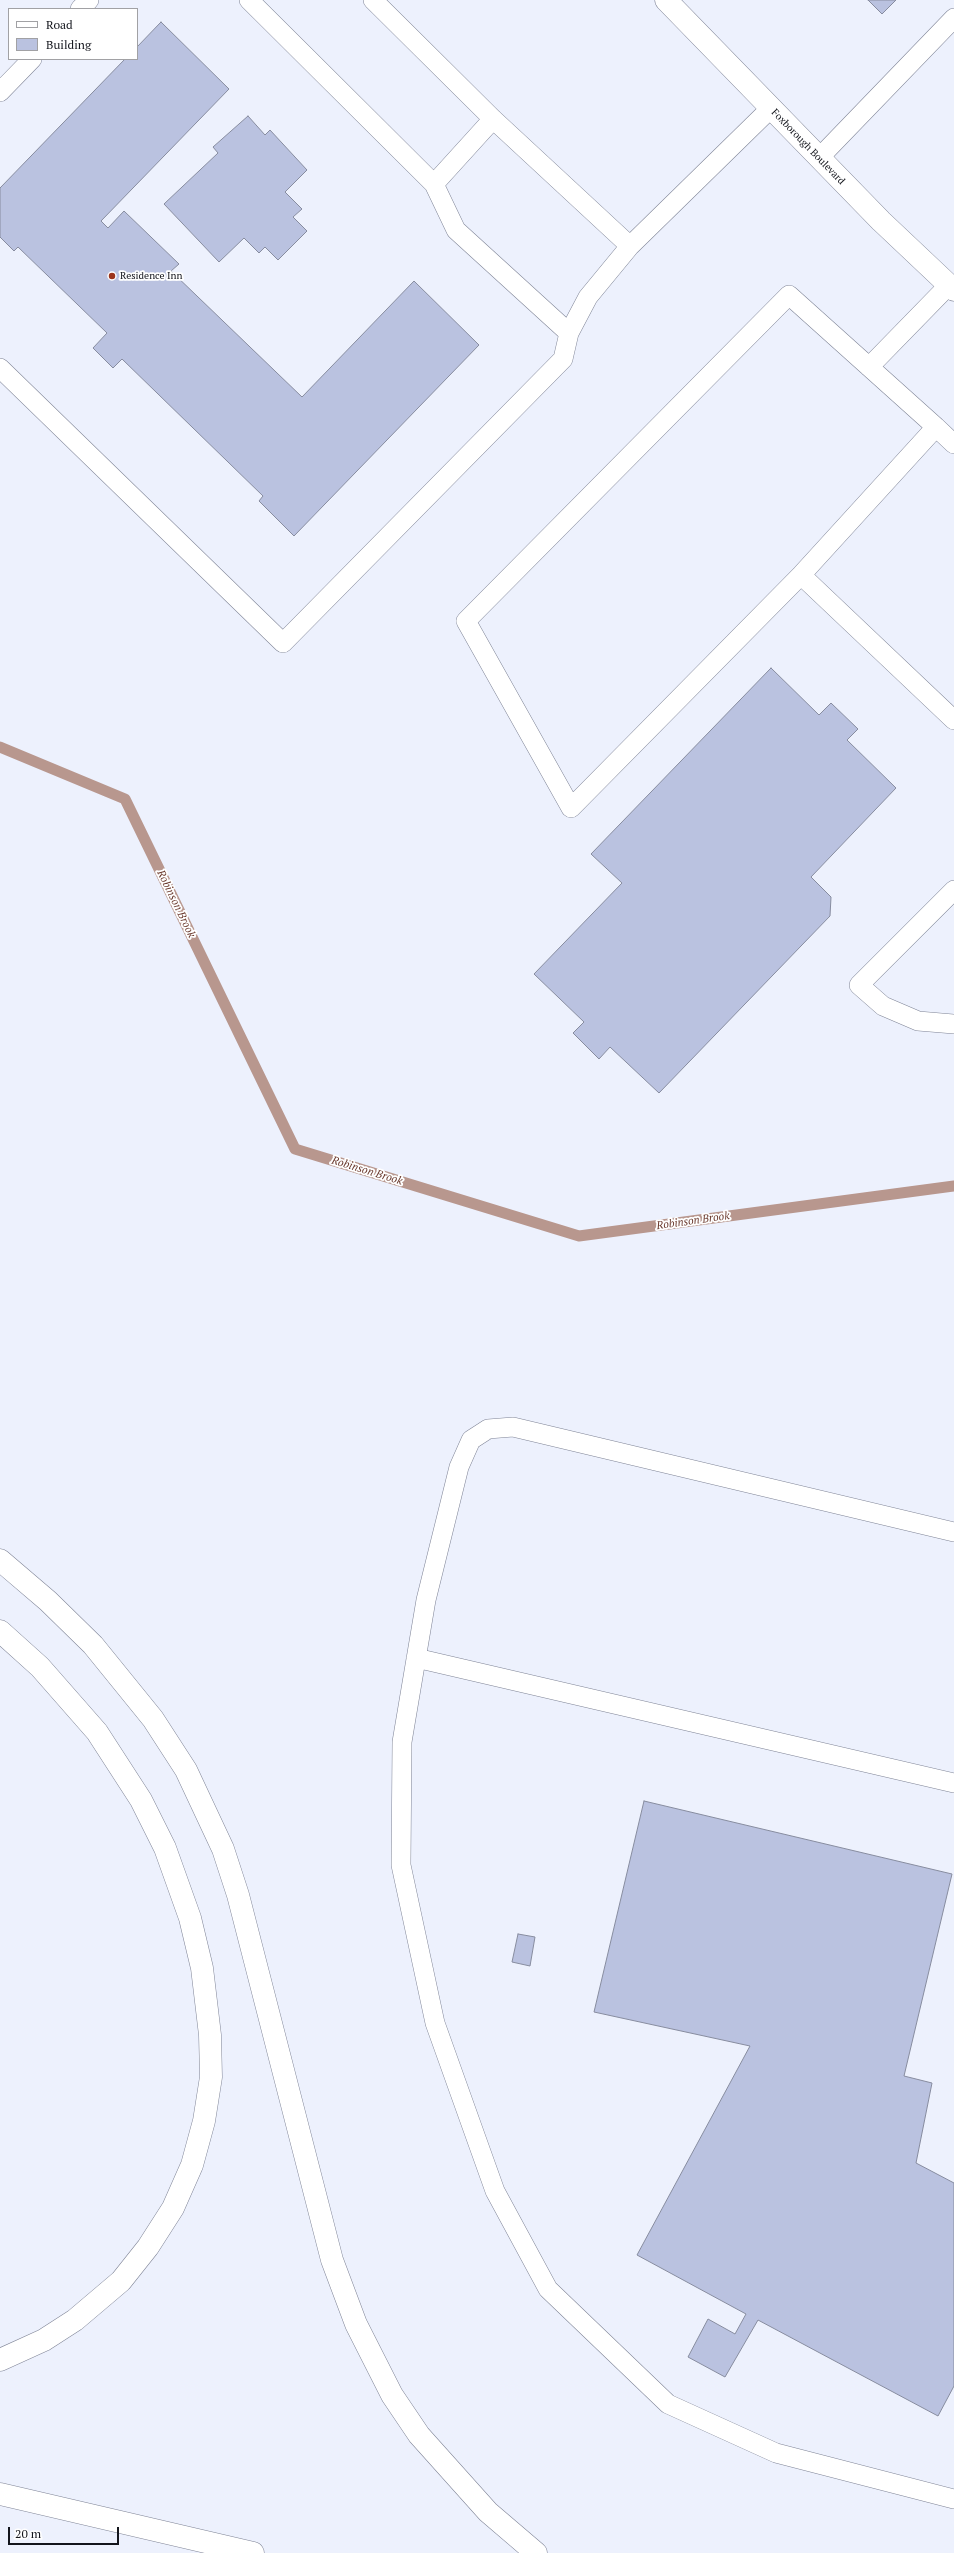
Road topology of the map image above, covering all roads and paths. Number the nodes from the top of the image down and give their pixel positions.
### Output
1 (89, 0) edge
2 (249, 0) edge
3 (373, 0) edge
4 (666, 0) edge
5 (81, 8) edge
6 (954, 18) edge
7 (31, 60) edge
8 (0, 92) edge
9 (771, 108) junction
10 (493, 119) junction
11 (819, 158) junction
12 (434, 184) junction
13 (630, 246) junction
14 (951, 288) edge
15 (569, 333) junction
16 (869, 367) junction
17 (0, 368) edge
18 (936, 427) junction
19 (954, 444) edge
20 (801, 575) junction
21 (954, 720) edge
22 (954, 890) edge
23 (954, 1024) edge
24 (954, 1532) edge
25 (0, 1560) edge
26 (0, 1631) edge
27 (416, 1658) junction
28 (954, 1783) edge
29 (0, 2360) edge
30 (0, 2494) edge
31 (954, 2499) edge
32 (253, 2553) edge
33 (536, 2553) edge

1 - 5 lane
2 - 12 lane
3 - 10 lane
4 - 9 main road, Foxborough Boulevard
6 - 11 lane
7 - 8 lane
9 - 11 main road, Foxborough Boulevard
9 - 13 lane
10 - 12 lane
10 - 13 lane
11 - 14 main road, Foxborough Boulevard
12 - 15 lane
13 - 15 lane
14 - 16 lane
15 - 17 lane
16 - 18 lane
16 - 20 lane
18 - 19 lane
18 - 20 lane
20 - 21 lane
22 - 23 lane
24 - 27 lane
25 - 33 main road
26 - 29 main road
27 - 28 lane
27 - 31 lane
30 - 32 main road

